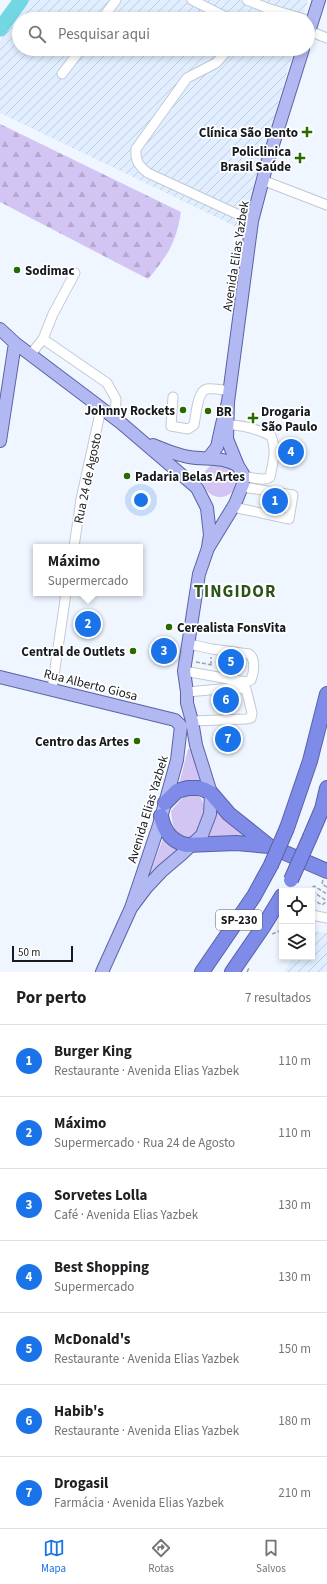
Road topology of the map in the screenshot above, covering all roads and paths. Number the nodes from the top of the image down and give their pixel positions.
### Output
1 (116, 0) edge
2 (192, 0) edge
3 (247, 0) edge
4 (319, 0) edge
5 (107, 12) edge
6 (216, 12) edge
7 (277, 12) edge
8 (314, 12) edge
9 (315, 30) edge
10 (327, 38) edge
11 (76, 56) edge
12 (222, 56) edge
13 (301, 56) edge
14 (62, 74) dead end
15 (262, 180) junction
16 (327, 205) edge
17 (252, 221) junction
18 (75, 273) dead end
19 (0, 330) edge
20 (43, 339) junction
21 (15, 343) junction
22 (30, 355) junction
23 (12, 364) junction
24 (229, 396) junction
25 (173, 397) dead end
26 (101, 409) junction
27 (115, 418) junction
28 (228, 425) junction
29 (0, 441) edge
30 (144, 441) junction
31 (210, 457) junction
32 (241, 476) junction
33 (233, 507) junction
34 (74, 544) edge
35 (208, 548) junction
36 (66, 596) edge
37 (188, 644) junction
38 (212, 665) dead end
39 (185, 666) junction
40 (0, 677) edge
41 (52, 689) junction
42 (327, 694) edge
43 (187, 698) junction
44 (175, 720) junction
45 (192, 721) junction
46 (327, 788) edge
47 (211, 793) junction
48 (324, 806) edge
49 (163, 809) junction
50 (193, 845) junction
51 (269, 846) junction
52 (322, 870) edge
53 (327, 887) edge
54 (287, 888) edge
55 (312, 888) edge
56 (315, 893) edge
57 (327, 894) edge
58 (279, 901) edge
59 (315, 901) edge
60 (327, 901) edge
61 (131, 908) junction
62 (279, 916) edge
63 (315, 916) edge
64 (327, 918) edge
65 (263, 926) junction
66 (102, 972) edge
67 (202, 972) edge
68 (232, 972) edge

1 - 5 street
2 - 6 street
3 - 7 street
4 - 8 main road
9 - 10 street
11 - 14 street
12 - 17 street
13 - 15 main road, Avenida Elias Yazbek
15 - 16 street
15 - 17 main road, Avenida Elias Yazbek
17 - 24 main road, Avenida Elias Yazbek
18 - 20 street
19 - 21 main road
20 - 22 street
20 - 27 street
21 - 22 main road
21 - 23 main road
22 - 23 main road
22 - 26 main road
23 - 29 main road
24 - 25 street
24 - 28 main road, Avenida Elias Yazbek
24 - 31 main road, Avenida Elias Yazbek
26 - 27 main road
26 - 34 street, Rua 24 de Agosto
27 - 30 main road
28 - 32 main road, Avenida Elias Yazbek
28 - 32 street
30 - 31 main road
30 - 35 main road
31 - 32 main road
32 - 33 main road, Avenida Elias Yazbek
32 - 33 street
33 - 35 main road, Avenida Elias Yazbek
35 - 37 main road, Avenida Elias Yazbek
36 - 41 street
37 - 39 main road, Avenida Elias Yazbek
37 - 39 street
38 - 39 path
39 - 43 main road, Avenida Elias Yazbek
40 - 41 main road, Rua Alberto Giosa
41 - 44 main road, Rua Alberto Giosa
42 - 67 highway, SP-230, bridge
43 - 44 main road
43 - 45 main road, Avenida Elias Yazbek
43 - 45 street
44 - 49 main road, Avenida Elias Yazbek
45 - 47 main road, Avenida Elias Yazbek
46 - 48 highway, SP-230
47 - 49 highway
47 - 50 main road, Avenida Elias Yazbek
47 - 51 highway
48 - 54 highway, SP-230, bridge
49 - 50 highway
49 - 61 main road, Avenida Elias Yazbek
50 - 51 highway
50 - 61 main road, Avenida Elias Yazbek
51 - 52 highway
52 - 53 path
55 - 57 path
56 - 60 path
58 - 65 highway, SP-230
59 - 60 path
61 - 66 main road, Avenida Elias Yazbek
62 - 65 highway
63 - 64 street
65 - 68 highway, SP-230

